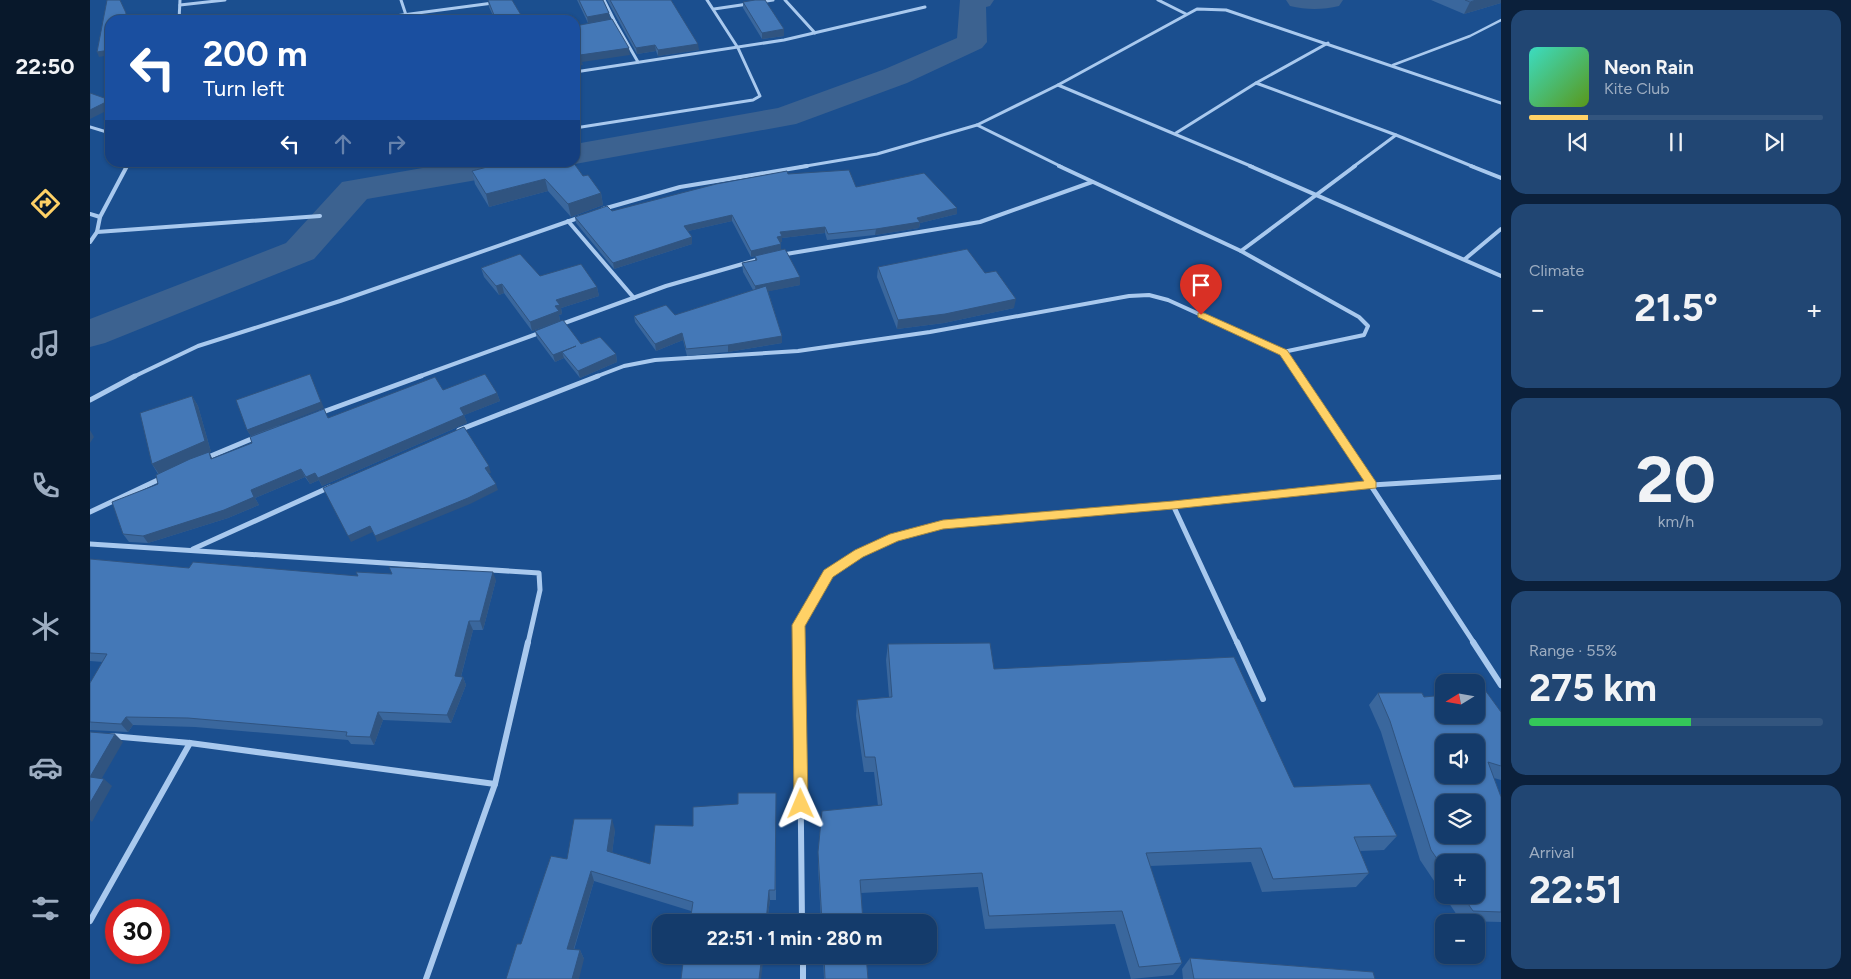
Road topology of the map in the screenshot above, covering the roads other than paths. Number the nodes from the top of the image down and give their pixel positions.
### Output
1 (180, 0) edge
2 (225, 0) edge
3 (401, 0) edge
4 (604, 0) edge
5 (707, 0) edge
6 (773, 0) edge
7 (785, 0) edge
8 (1158, 0) edge
9 (495, 3) edge
10 (180, 5) junction
11 (925, 7) dead end
12 (714, 9) junction
13 (1186, 14) junction
14 (179, 15) edge
15 (406, 15) joint
16 (1501, 20) edge
17 (615, 22) junction
18 (599, 25) edge
19 (815, 33) junction
20 (1328, 43) junction
21 (738, 48) junction
22 (638, 62) junction
23 (1393, 66) junction
24 (580, 71) edge
25 (1256, 83) junction
26 (1058, 85) junction
27 (1501, 103) edge
28 (977, 125) junction
29 (90, 127) edge
30 (580, 127) edge
31 (105, 132) edge
32 (1176, 133) junction
33 (1396, 135) junction
34 (126, 167) edge
35 (1501, 178) edge
36 (1092, 182) junction
37 (1316, 195) junction
38 (593, 212) edge
39 (90, 214) edge
40 (585, 215) edge
41 (320, 216) dead end
42 (100, 217) junction
43 (568, 221) junction
44 (1501, 229) edge
45 (97, 232) junction
46 (90, 242) edge
47 (1241, 251) junction
48 (771, 257) edge
49 (763, 258) edge
50 (1466, 259) junction
51 (1501, 276) edge
52 (634, 298) junction
53 (1283, 352) junction
54 (90, 400) edge
55 (313, 416) edge
56 (453, 433) edge
57 (258, 437) edge
58 (202, 459) edge
59 (167, 475) edge
60 (1501, 477) edge
61 (336, 484) edge
62 (1372, 485) junction
63 (1173, 505) junction
64 (90, 512) edge
65 (90, 544) edge
66 (193, 549) junction
67 (1501, 685) edge
68 (1263, 700) dead end
69 (99, 735) edge
70 (190, 743) junction
71 (495, 784) junction
72 (802, 914) edge
73 (90, 921) edge
74 (803, 964) edge
75 (426, 979) edge
76 (803, 979) edge

1 - 10 street
2 - 10 street
3 - 15 street
4 - 17 street
5 - 12 street
6 - 12 street
7 - 19 street
8 - 13 street
9 - 15 street
10 - 14 street
11 - 19 street
12 - 21 street
13 - 20 street
13 - 26 street
16 - 23 lane
17 - 18 street
17 - 22 street
19 - 21 street
20 - 23 street
20 - 25 street
21 - 22 street
21 - 30 street
22 - 24 street
23 - 27 street
25 - 32 street
25 - 33 street
26 - 28 street
26 - 32 street
28 - 36 street
28 - 38 street
29 - 31 street
32 - 37 street
33 - 35 street
33 - 37 street
34 - 42 street
36 - 47 street
36 - 48 street
37 - 47 street
37 - 50 street
39 - 42 street
40 - 43 street
41 - 45 street
42 - 45 street
43 - 52 street
43 - 54 street
44 - 50 street
45 - 46 street
47 - 53 street
49 - 52 street
50 - 51 street
52 - 55 street
53 - 56 street
53 - 62 street
57 - 58 street
59 - 64 street
60 - 62 street
61 - 66 street
62 - 63 street
62 - 67 street
63 - 68 street
63 - 72 street
65 - 66 street
66 - 71 street
69 - 70 street
70 - 71 street
70 - 73 street
71 - 75 street
74 - 76 street

